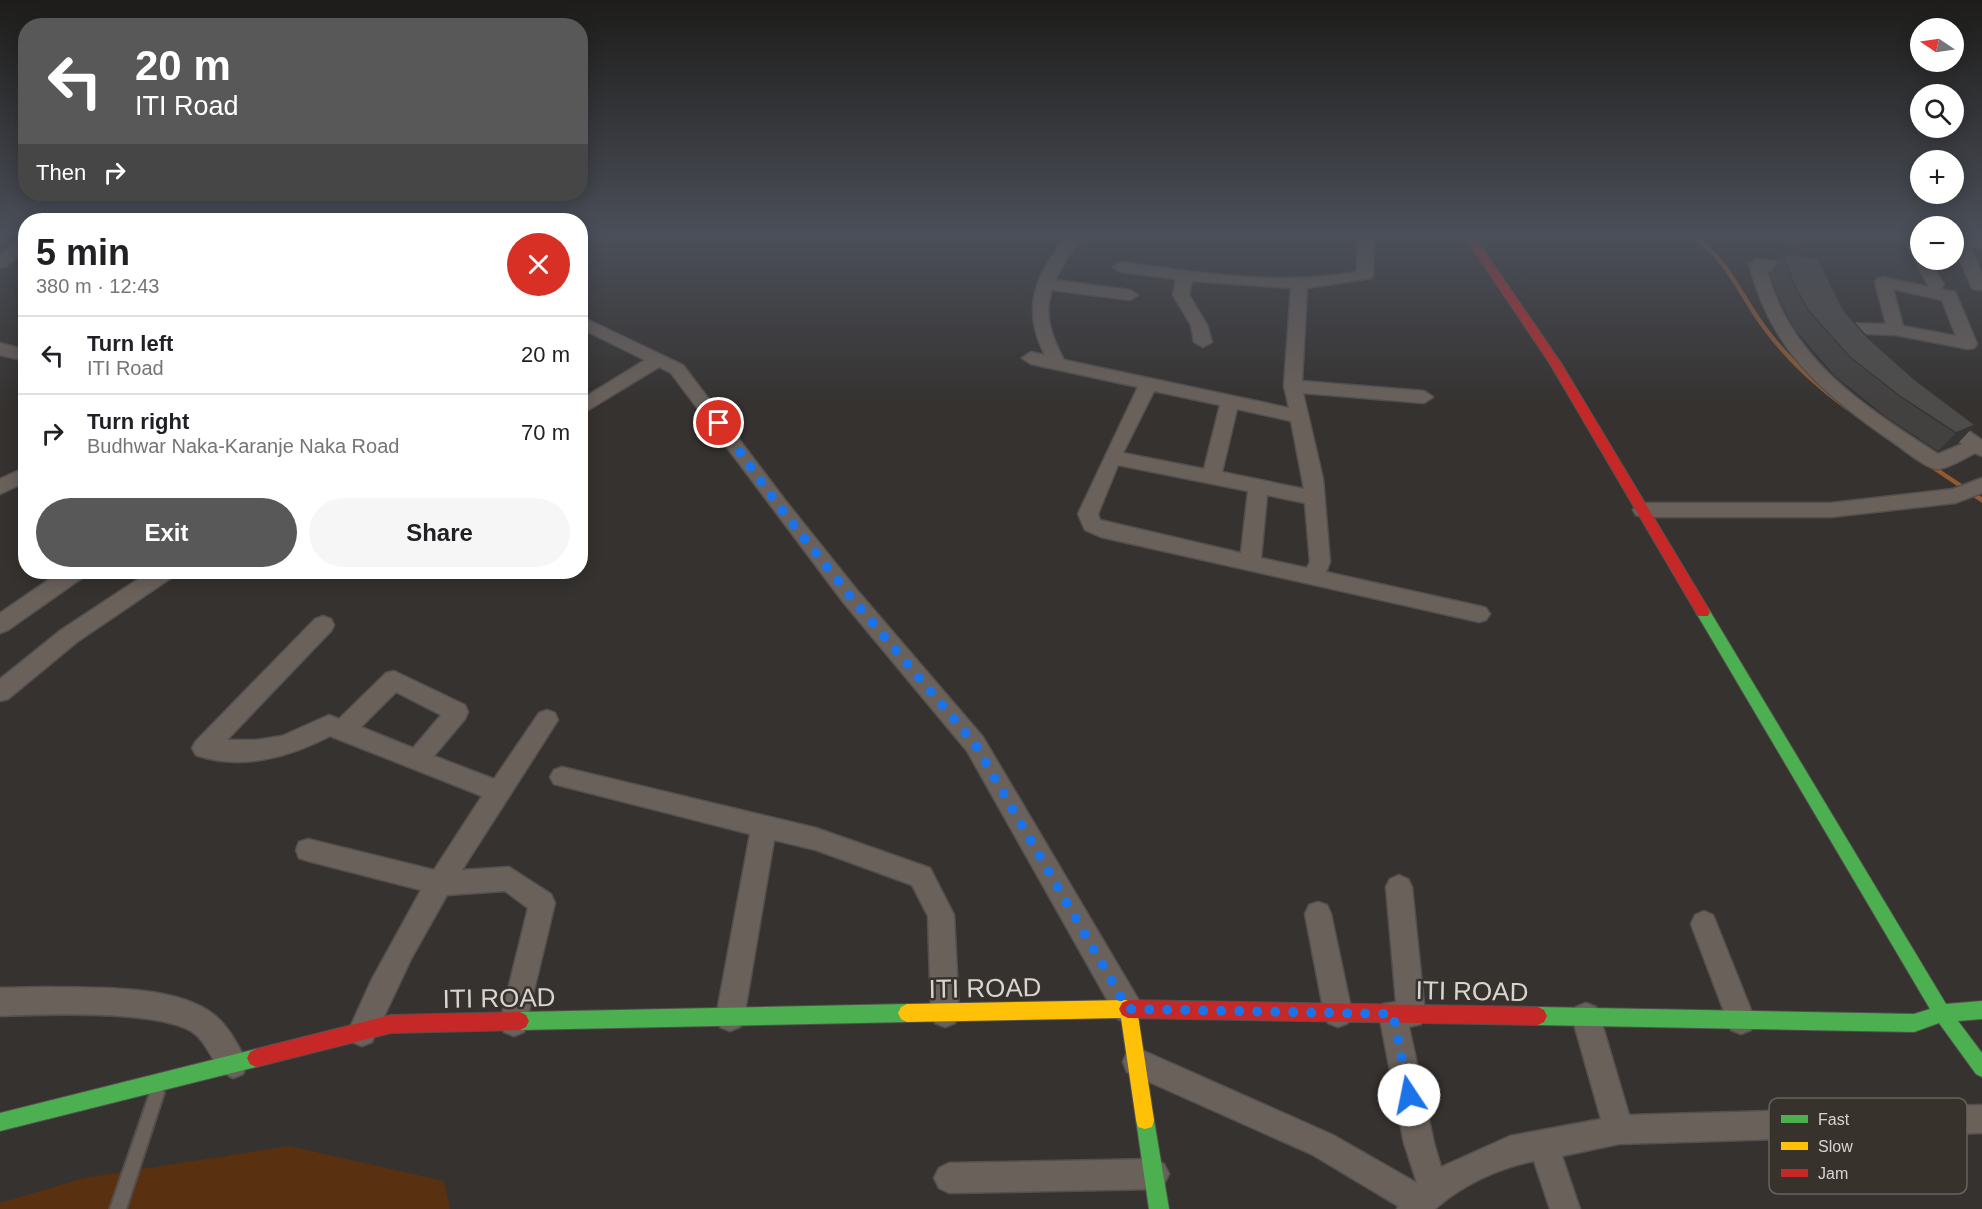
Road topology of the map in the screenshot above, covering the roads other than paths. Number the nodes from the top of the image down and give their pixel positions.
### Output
1 (1044, 292) edge
2 (1110, 292) edge
3 (1182, 292) edge
4 (1298, 292) edge
5 (1507, 292) edge
6 (1763, 292) edge
7 (1886, 292) edge
8 (1932, 292) edge
9 (1130, 295) dead end
10 (588, 325) edge
11 (1896, 330) junction
12 (1203, 342) dead end
13 (1857, 348) edge
14 (0, 349) edge
15 (18, 354) edge
16 (1031, 358) dead end
17 (658, 360) junction
18 (1058, 364) junction
19 (1148, 384) junction
20 (1293, 386) junction
21 (1424, 397) dead end
22 (1230, 402) junction
23 (588, 404) edge
24 (1925, 409) edge
25 (1300, 417) junction
26 (1979, 447) edge
27 (1112, 457) junction
28 (1211, 477) junction
29 (18, 478) edge
30 (1258, 486) junction
31 (0, 487) edge
32 (1970, 490) edge
33 (1314, 498) junction
34 (1643, 510) junction
35 (1250, 561) junction
36 (1314, 576) junction
37 (65, 579) edge
38 (154, 579) edge
39 (1479, 614) dead end
40 (0, 624) edge
41 (323, 625) dead end
42 (0, 692) edge
43 (547, 720) dead end
44 (343, 730) junction
45 (417, 759) junction
46 (562, 777) dead end
47 (499, 792) junction
48 (764, 826) junction
49 (308, 850) dead end
50 (440, 883) junction
51 (1399, 887) dead end
52 (1318, 914) dead end
53 (1704, 924) dead end
54 (0, 1002) edge
55 (1128, 1009) junction
56 (1982, 1010) edge
57 (945, 1013) junction
58 (1338, 1013) junction
59 (1942, 1013) junction
60 (1402, 1014) junction
61 (730, 1017) junction
62 (1586, 1017) junction
63 (1741, 1020) junction
64 (514, 1022) junction
65 (362, 1032) junction
66 (239, 1062) junction
67 (1137, 1062) junction
68 (1982, 1068) edge
69 (161, 1082) junction
70 (1967, 1119) edge
71 (1982, 1119) edge
72 (0, 1122) edge
73 (1769, 1125) edge
74 (1619, 1130) junction
75 (1543, 1144) junction
76 (1154, 1174) junction
77 (949, 1179) dead end
78 (1422, 1200) edge
79 (118, 1209) edge
80 (1159, 1209) edge
81 (1565, 1209) edge

1 - 18 street
2 - 9 street
3 - 12 street
4 - 20 street
5 - 34 main road
6 - 26 street
7 - 11 street
8 - 11 street
10 - 17 street
11 - 13 street
14 - 15 street
16 - 18 street
17 - 23 street
17 - 55 street
18 - 19 street
19 - 22 street
19 - 27 street
20 - 21 street
20 - 25 street
22 - 25 street
22 - 28 street
24 - 26 street
25 - 33 street
27 - 28 street
27 - 35 street
28 - 30 street
29 - 31 street
30 - 33 street
30 - 35 street
32 - 34 street
33 - 36 street
34 - 59 main road
35 - 36 street
36 - 39 street
37 - 40 street
38 - 42 street
41 - 44 street
43 - 47 street
44 - 45 street
44 - 45 street
45 - 47 street
46 - 48 street
47 - 50 street
48 - 57 street
48 - 61 street
49 - 50 street
50 - 64 street
50 - 65 street
51 - 60 street
52 - 58 street
53 - 63 street
54 - 66 street
55 - 57 main road, ITI ROAD
55 - 58 main road, ITI ROAD
55 - 67 main road
56 - 59 main road, ITI ROAD
57 - 61 main road, ITI ROAD
58 - 60 main road, ITI ROAD
59 - 63 main road, ITI ROAD
59 - 68 main road
60 - 62 main road, ITI ROAD
60 - 78 street
61 - 64 main road, ITI ROAD
62 - 63 main road, ITI ROAD
62 - 74 street
64 - 65 main road, ITI ROAD
65 - 66 main road, ITI ROAD
66 - 69 main road, ITI ROAD
67 - 76 main road
67 - 78 street
69 - 72 main road, ITI ROAD
69 - 79 lane
70 - 71 street
73 - 74 street
74 - 75 street
75 - 78 street
75 - 81 street
76 - 77 street
76 - 80 main road

